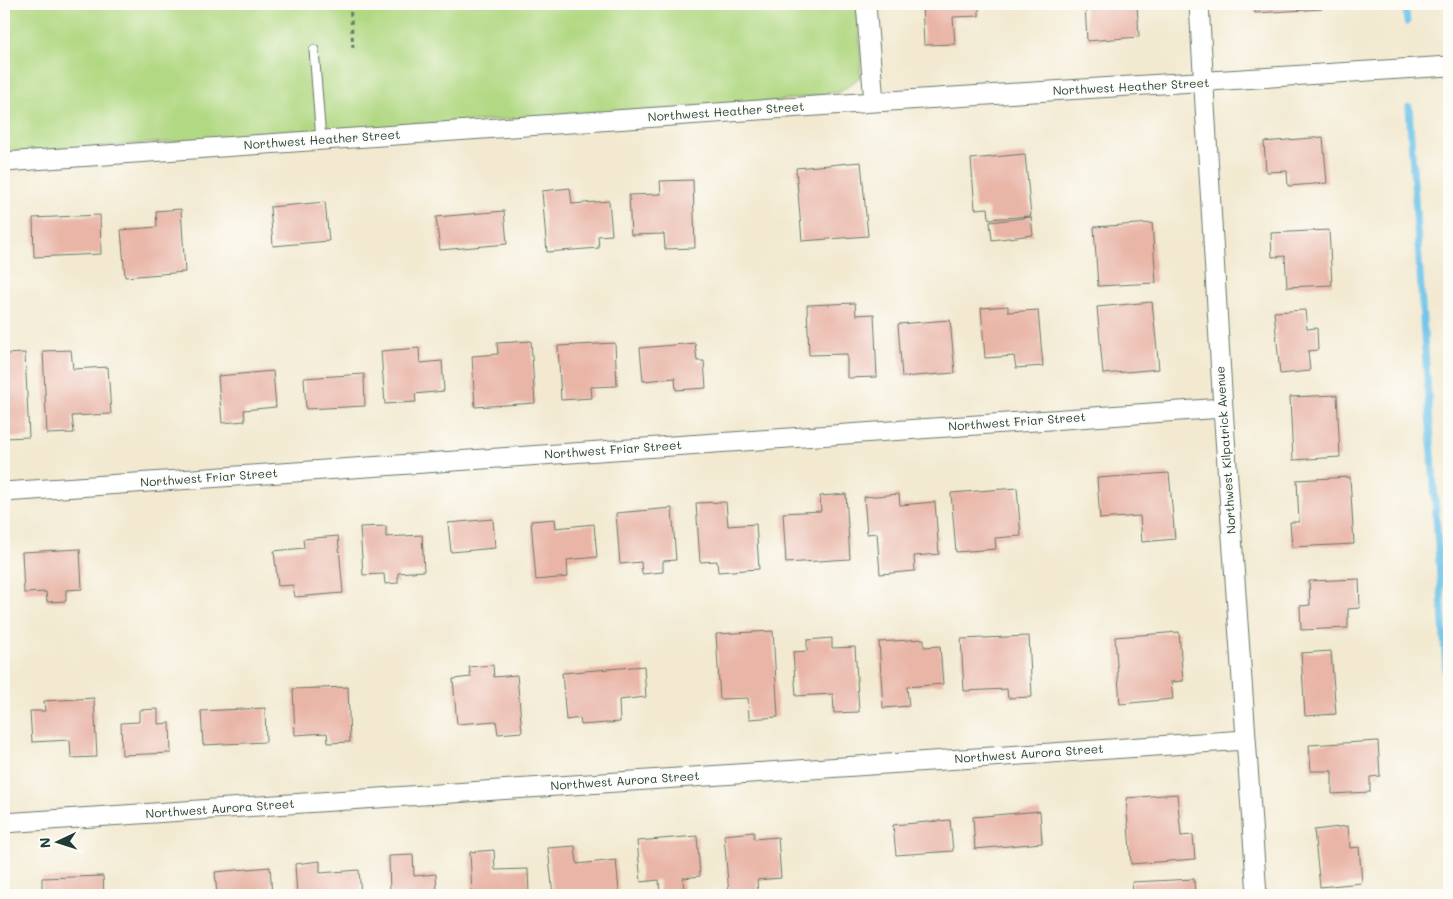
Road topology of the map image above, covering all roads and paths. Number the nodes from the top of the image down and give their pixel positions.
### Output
1 (350, 4) edge
2 (866, 4) edge
3 (1199, 4) edge
4 (353, 48) dead end
5 (314, 50) dead end
6 (1449, 66) edge
7 (1205, 82) junction
8 (874, 102) junction
9 (321, 140) junction
10 (4, 162) edge
11 (1223, 408) junction
12 (4, 492) edge
13 (1245, 740) junction
14 (4, 823) edge
15 (1257, 895) edge

1 - 4 path
2 - 8 street
3 - 7 street, Northwest Kilpatrick Avenue
5 - 9 lane
6 - 7 street, Northwest Heather Street
7 - 8 street, Northwest Heather Street
7 - 11 street, Northwest Kilpatrick Avenue
8 - 9 street, Northwest Heather Street
9 - 10 street, Northwest Heather Street
11 - 12 street, Northwest Friar Street
11 - 13 street, Northwest Kilpatrick Avenue
13 - 14 street, Northwest Aurora Street
13 - 15 street, Northwest Kilpatrick Avenue

